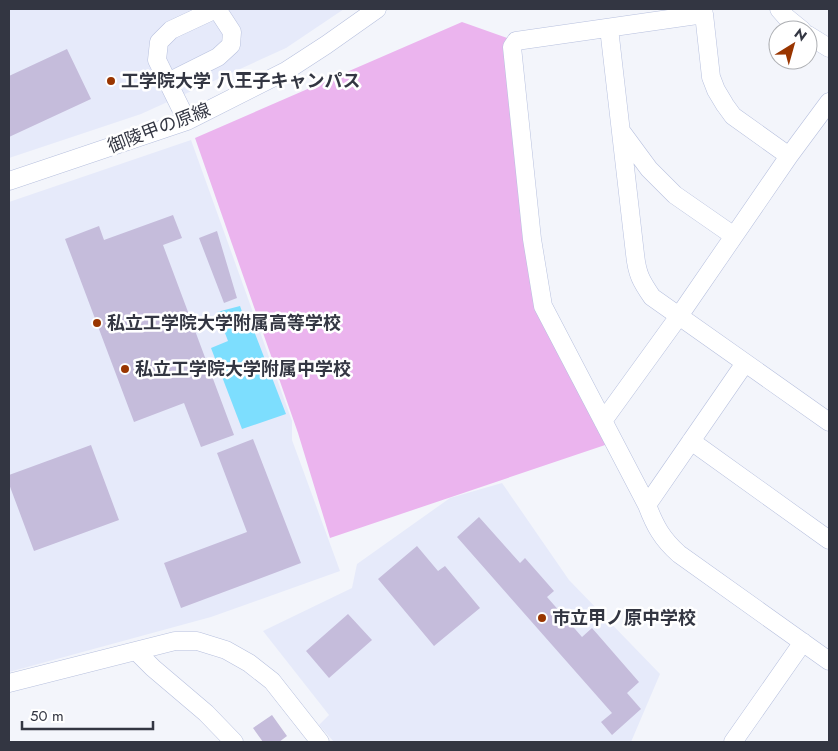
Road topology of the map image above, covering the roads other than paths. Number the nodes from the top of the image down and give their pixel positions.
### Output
1 (217, 9) edge
2 (377, 9) edge
3 (779, 9) edge
4 (790, 20) edge
5 (609, 28) junction
6 (818, 41) edge
7 (829, 48) edge
8 (168, 82) junction
9 (829, 102) edge
10 (187, 121) junction
11 (621, 131) junction
12 (789, 156) junction
13 (9, 181) edge
14 (734, 236) junction
15 (679, 316) junction
16 (745, 363) junction
17 (603, 421) junction
18 (829, 422) edge
19 (691, 441) junction
20 (647, 505) junction
21 (829, 540) edge
22 (803, 642) junction
23 (136, 650) junction
24 (829, 660) edge
25 (9, 682) edge
26 (234, 742) edge
27 (320, 742) edge
28 (733, 742) edge

1 - 8 street
1 - 8 street
2 - 10 street, 御陵甲の原線
3 - 4 street
5 - 11 street
5 - 12 street
5 - 17 street
6 - 7 street
8 - 10 street
9 - 12 street
10 - 13 street, 御陵甲の原線
11 - 14 street
11 - 15 street
12 - 14 street
14 - 15 street
15 - 16 street
15 - 17 street
16 - 18 street
16 - 19 street
17 - 20 street
19 - 20 street
19 - 21 street
20 - 22 street
22 - 24 street
22 - 28 street
23 - 25 street
23 - 26 street
23 - 27 street

